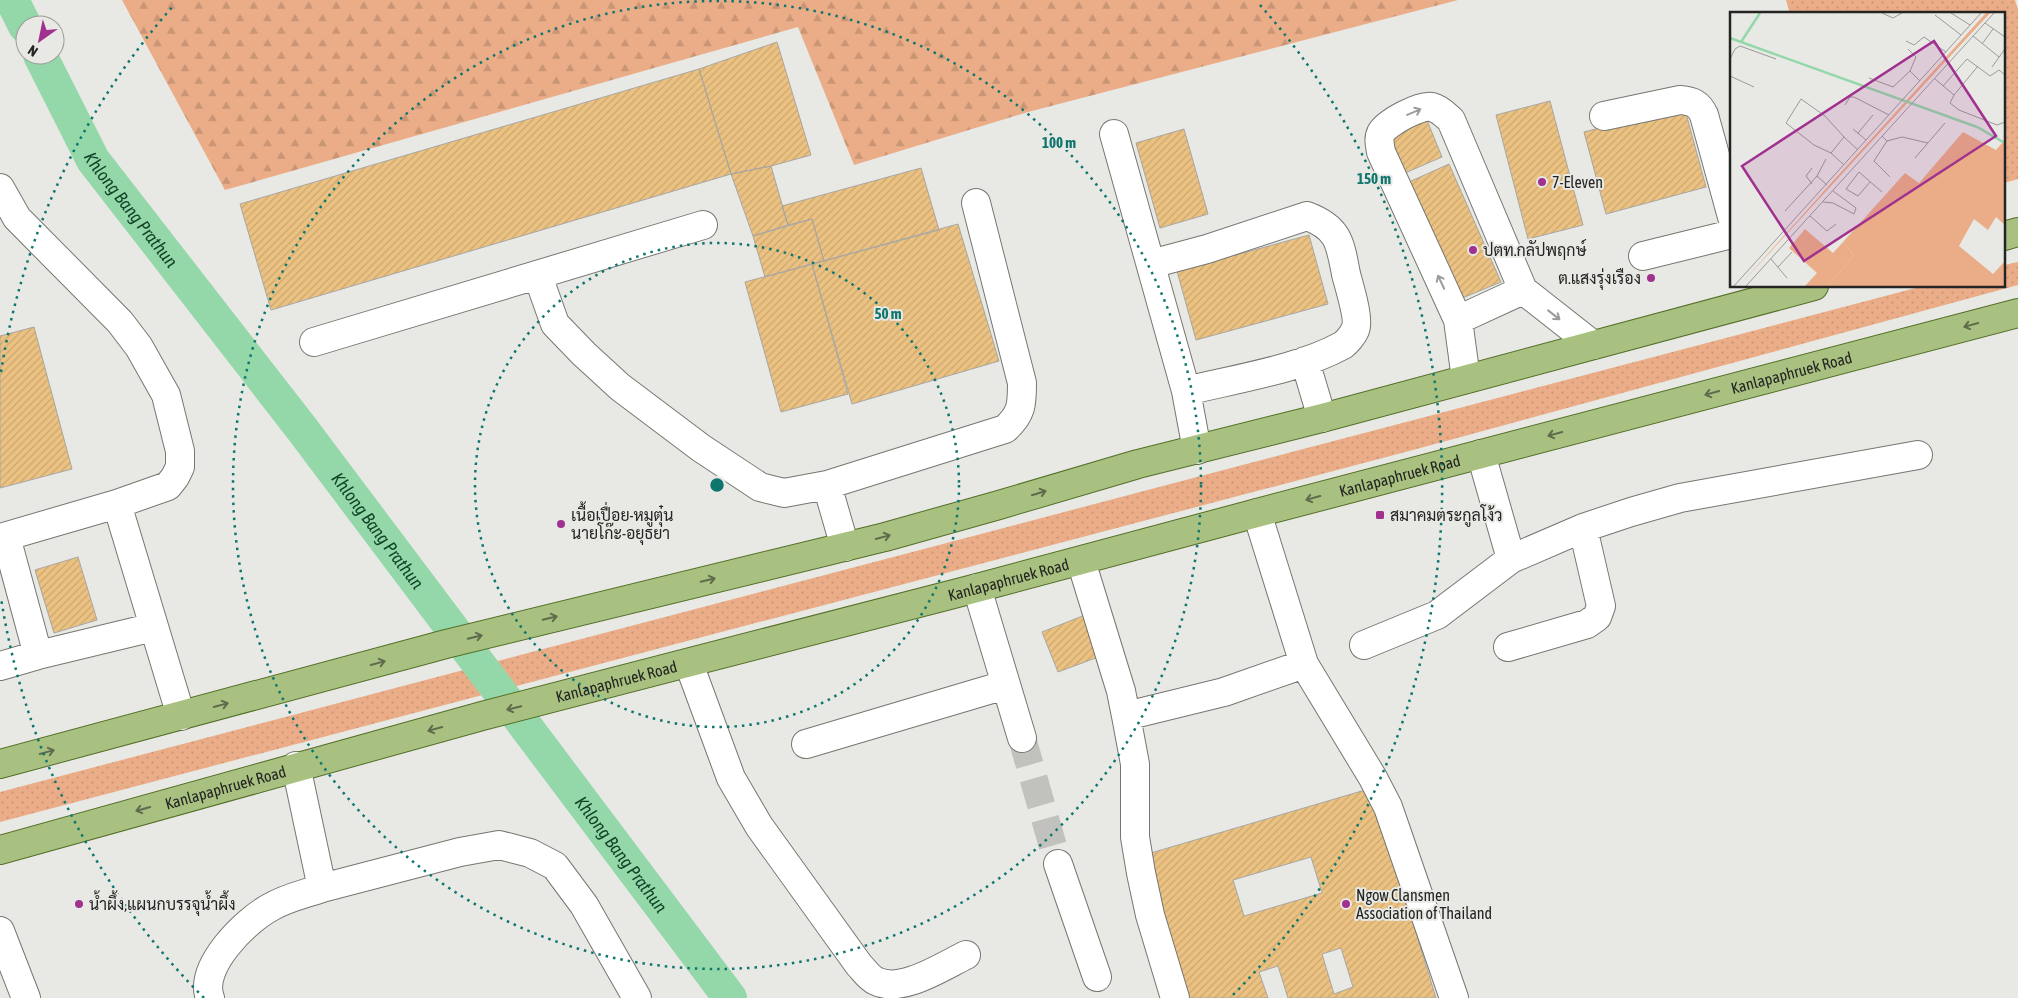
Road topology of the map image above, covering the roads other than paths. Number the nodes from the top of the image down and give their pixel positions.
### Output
1 (1604, 116) dead end
2 (1114, 134) dead end
3 (0, 188) edge
4 (976, 203) dead end
5 (1730, 210) edge
6 (703, 225) dead end
7 (1730, 234) edge
8 (1643, 256) dead end
9 (1151, 264) junction
10 (538, 276) junction
11 (1798, 288) edge
12 (1522, 290) junction
13 (1752, 294) edge
14 (2018, 313) edge
15 (1458, 320) junction
16 (314, 342) dead end
17 (1593, 345) junction
18 (1305, 361) junction
19 (1466, 379) junction
20 (1186, 391) junction
21 (1322, 418) junction
22 (1197, 450) junction
23 (1481, 454) junction
24 (1918, 455) dead end
25 (828, 485) junction
26 (117, 504) junction
27 (1258, 513) junction
28 (1583, 528) junction
29 (3, 538) edge
30 (845, 547) junction
31 (1511, 559) junction
32 (1081, 561) junction
33 (978, 588) junction
34 (154, 627) junction
35 (1364, 645) dead end
36 (1508, 646) dead end
37 (38, 655) junction
38 (689, 664) junction
39 (1304, 664) junction
40 (0, 666) edge
41 (1005, 685) junction
42 (181, 716) junction
43 (1126, 716) junction
44 (1022, 738) tunnel mouth
45 (806, 744) dead end
46 (0, 764) edge
47 (296, 766) junction
48 (0, 850) edge
49 (1058, 864) tunnel mouth
50 (322, 888) junction
51 (0, 931) edge
52 (966, 955) dead end
53 (1097, 977) dead end
54 (26, 998) edge
55 (210, 998) edge
56 (637, 998) edge
57 (1175, 998) edge
58 (1454, 998) edge

1 - 5 lane
2 - 9 lane
3 - 26 lane
4 - 25 lane
6 - 10 lane
7 - 8 lane
9 - 18 lane
9 - 20 lane
10 - 16 lane
10 - 25 lane
11 - 13 main road
12 - 15 lane
15 -> 12 lane
12 -> 17 lane
13 - 17 main road
14 -> 23 main road, Kanlapaphruek Road
15 - 19 lane
17 - 19 main road
18 - 20 lane
18 - 21 lane
19 - 21 main road
20 - 22 lane
21 - 22 main road
30 -> 22 main road
23 -> 27 main road, Kanlapaphruek Road
23 - 31 lane
24 - 28 lane
25 - 30 lane
26 - 29 lane
26 - 34 lane
27 - 32 main road, Kanlapaphruek Road
27 - 39 lane
28 - 31 lane
28 - 36 lane
29 - 37 lane
42 -> 30 main road
31 - 35 lane
32 - 33 main road, Kanlapaphruek Road
32 - 43 lane
33 - 38 main road, Kanlapaphruek Road
33 - 41 lane
34 - 37 lane
34 - 42 lane
37 - 40 lane
38 -> 47 main road, Kanlapaphruek Road
38 - 52 lane
39 - 43 lane
39 - 58 lane
41 - 44 lane
41 - 45 lane
46 -> 42 main road
43 - 57 lane
47 -> 48 main road, Kanlapaphruek Road
47 - 50 lane
49 - 53 lane
50 - 55 lane
50 - 56 lane
51 - 54 lane

